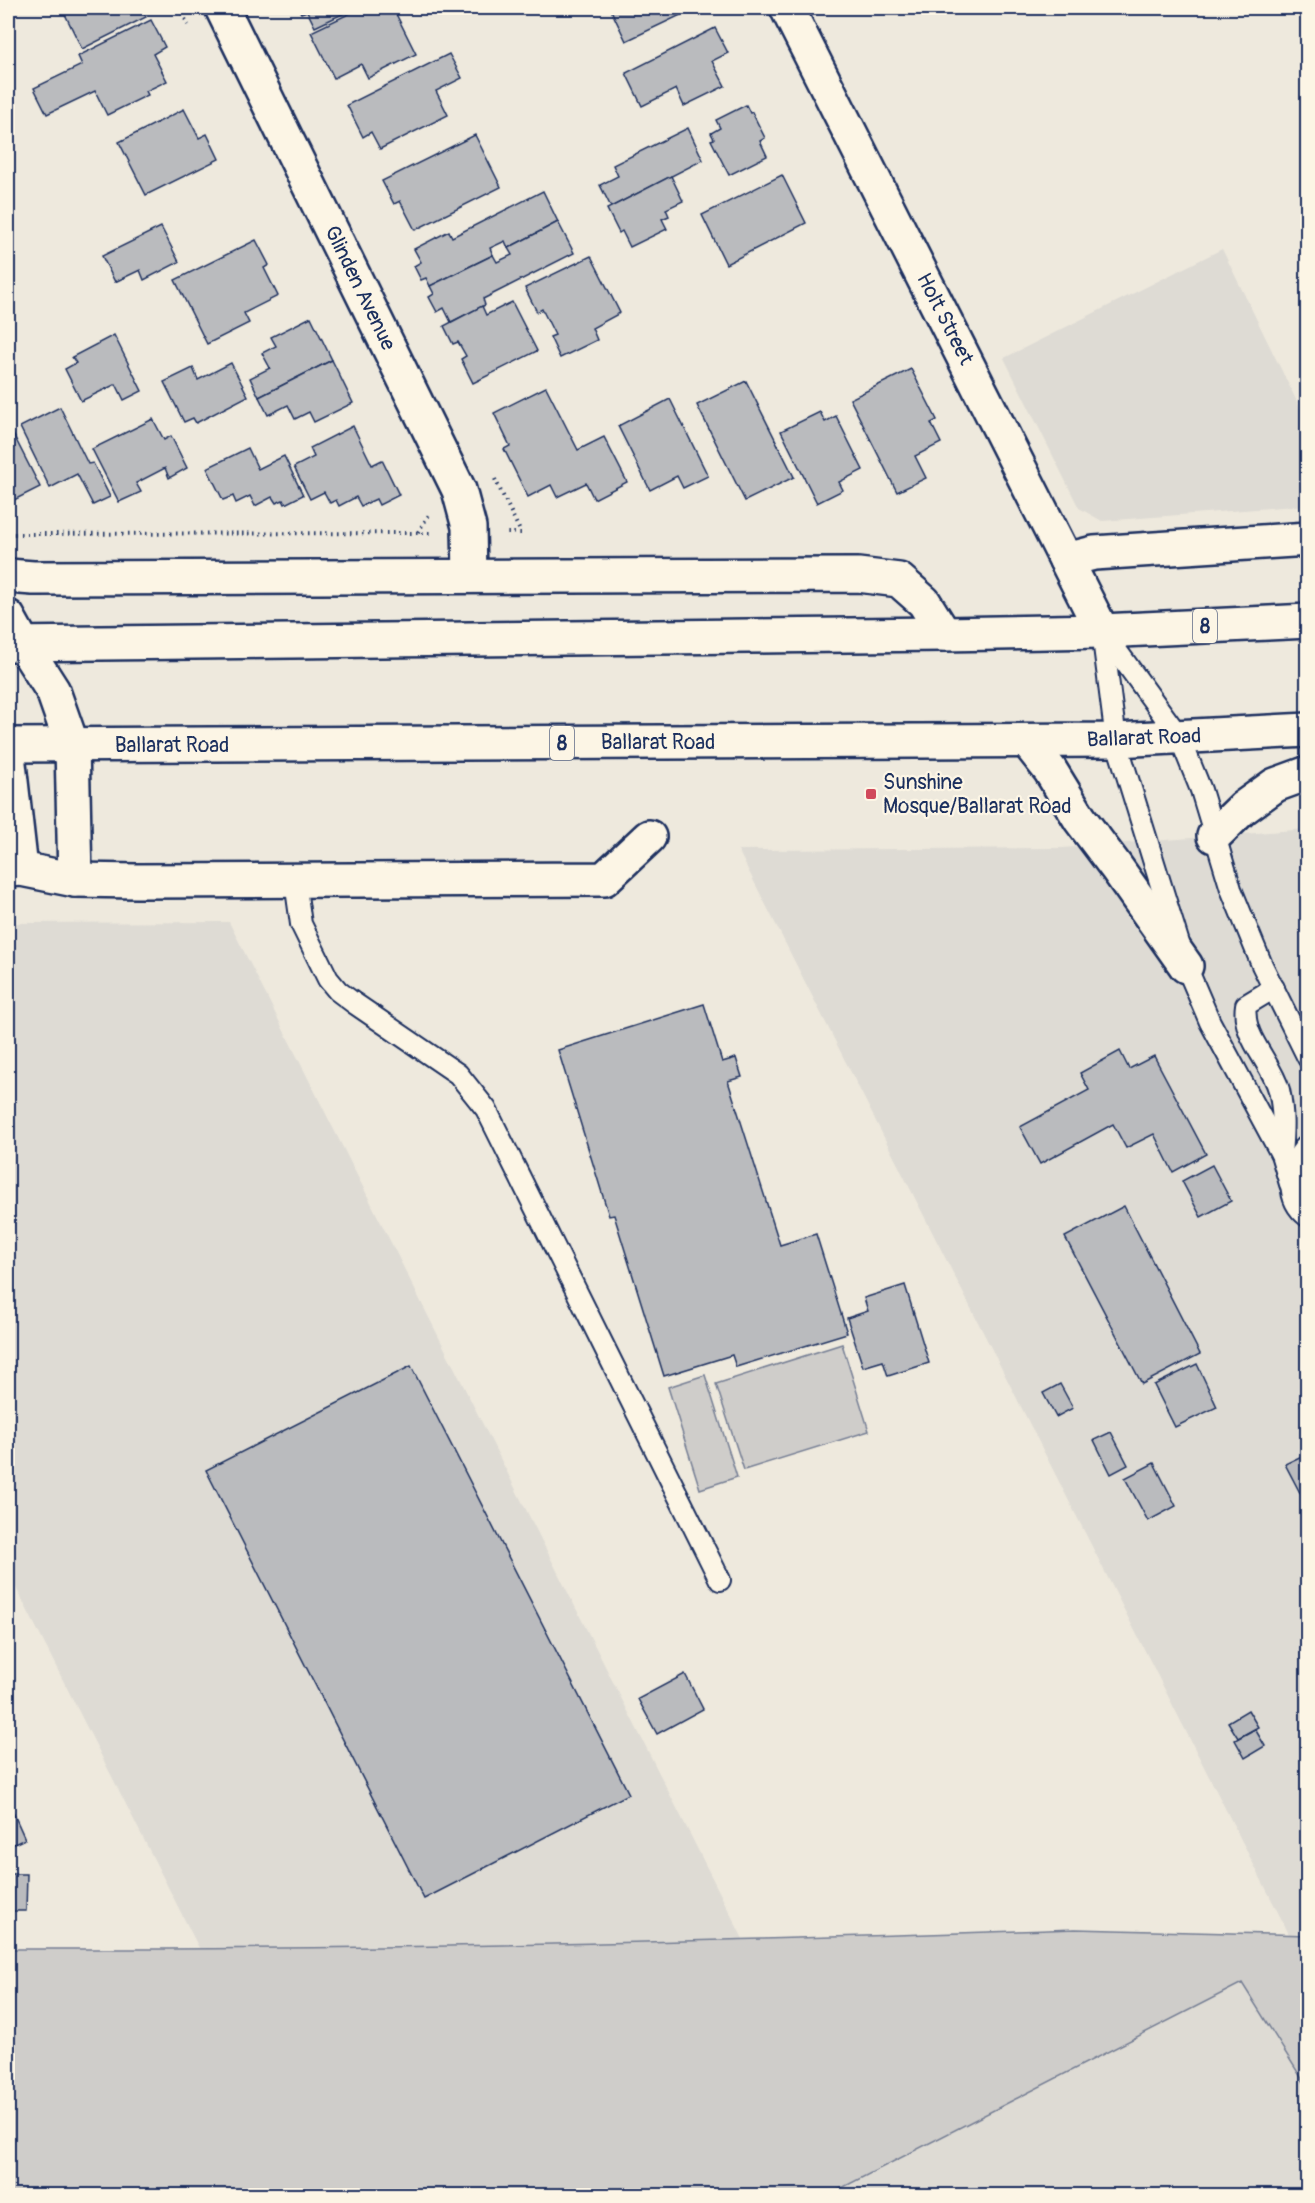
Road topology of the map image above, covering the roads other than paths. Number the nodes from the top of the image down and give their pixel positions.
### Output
1 (222, 8) edge
2 (787, 8) edge
3 (1308, 539) edge
4 (1066, 560) junction
5 (8, 576) edge
6 (470, 576) junction
7 (1308, 621) edge
8 (1102, 631) junction
9 (944, 634) junction
10 (13, 635) edge
11 (1308, 730) edge
12 (1180, 738) junction
13 (1116, 740) junction
14 (1027, 741) junction
15 (8, 745) edge
16 (72, 745) junction
17 (8, 755) edge
18 (1308, 773) edge
19 (1214, 836) junction
20 (649, 837) dead end
21 (14, 870) edge
22 (75, 880) junction
23 (295, 881) junction
24 (1186, 966) junction
25 (1274, 988) junction
26 (1308, 1058) edge
27 (1308, 1144) edge
28 (1281, 1154) junction
29 (1290, 1184) junction
30 (1306, 1217) edge
31 (720, 1580) dead end

1 - 6 main road, Glinden Avenue
2 - 4 main road, Holt Street
3 - 4 main road
4 - 8 main road, Holt Street
5 - 6 main road
6 - 9 main road
7 - 8 main road, 8
8 - 9 main road, 8
8 - 12 lane
8 - 13 lane
9 - 10 main road, 8
10 - 16 main road
11 - 12 main road, Ballarat Road / 8
12 - 13 main road, Ballarat Road / 8
12 - 19 lane
13 - 14 main road, Ballarat Road / 8
13 - 24 lane
14 - 16 main road, Ballarat Road / 8
14 - 24 main road
15 - 16 main road, Ballarat Road / 8
16 - 22 main road
17 - 21 main road
18 - 19 main road
19 - 25 lane
20 - 23 main road
21 - 22 main road
22 - 23 main road
23 - 31 lane
24 - 28 lane
25 - 26 lane
25 - 28 lane
27 - 29 lane
28 - 29 lane
29 - 30 lane

